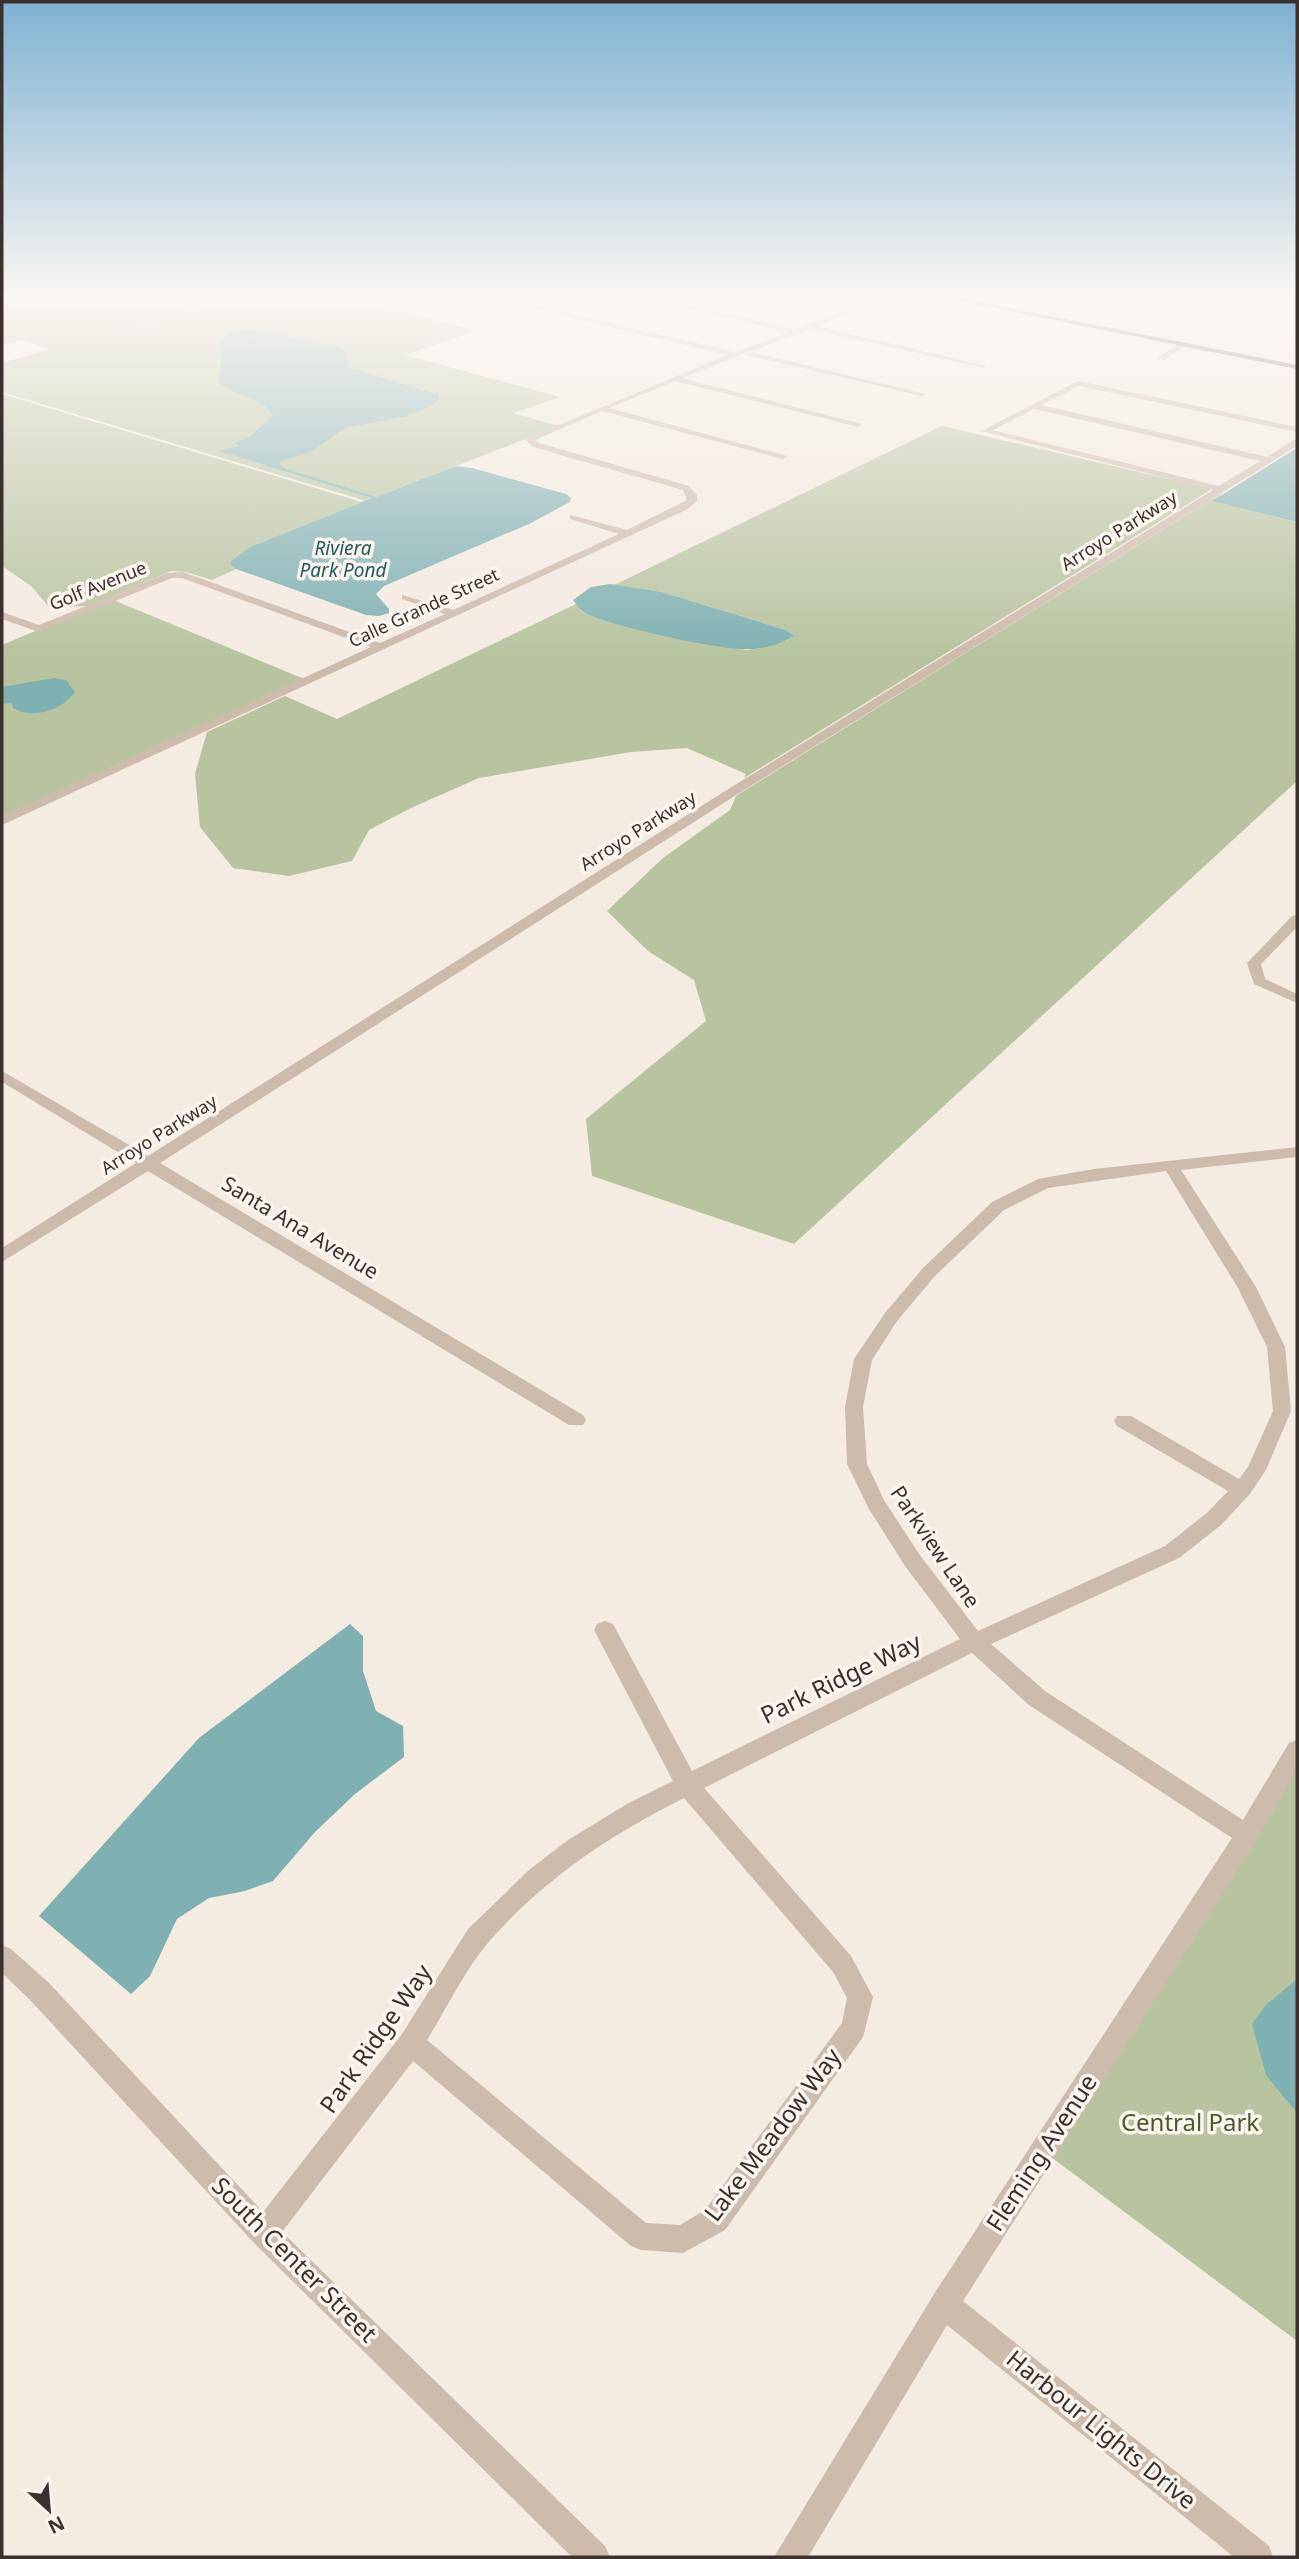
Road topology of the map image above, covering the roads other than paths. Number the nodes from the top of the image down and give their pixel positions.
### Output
1 (579, 418) edge
2 (639, 418) edge
3 (836, 418) edge
4 (1009, 418) edge
5 (1087, 418) edge
6 (1243, 418) edge
7 (858, 424) dead end
8 (1297, 430) edge
9 (1297, 442) edge
10 (783, 456) dead end
11 (1268, 460) junction
12 (1220, 489) junction
13 (573, 516) dead end
14 (627, 533) junction
15 (406, 597) dead end
16 (453, 613) junction
17 (7, 617) edge
18 (380, 647) junction
19 (2, 821) edge
20 (1297, 919) edge
21 (1297, 999) edge
22 (2, 1076) edge
23 (1297, 1152) edge
24 (147, 1163) junction
25 (1170, 1165) junction
26 (2, 1256) edge
27 (576, 1420) dead end
28 (1124, 1422) dead end
29 (1242, 1490) junction
30 (605, 1630) dead end
31 (974, 1642) junction
32 (1297, 1750) edge
33 (687, 1785) junction
34 (1247, 1835) junction
35 (2, 1957) edge
36 (411, 2043) junction
37 (264, 2233) junction
38 (944, 2304) junction
39 (594, 2557) edge
40 (790, 2557) edge
41 (1258, 2557) edge

1 - 14 street, Calle Grande Street
2 - 10 street
3 - 7 street
4 - 12 street
5 - 11 street
6 - 8 street
9 - 11 street, Arroyo Parkway
11 - 12 street, Arroyo Parkway
12 - 24 street, Arroyo Parkway
13 - 14 street
14 - 16 street, Calle Grande Street
15 - 16 street
16 - 18 street, Calle Grande Street
17 - 18 street, Golf Avenue
18 - 19 street, Calle Grande Street
20 - 21 street
22 - 24 street, Santa Ana Avenue
23 - 25 street, Parkview Lane
24 - 26 street, Arroyo Parkway
24 - 27 street, Santa Ana Avenue
25 - 29 street, Park Ridge Way
25 - 31 street, Parkview Lane
28 - 29 street
29 - 31 street, Park Ridge Way
30 - 33 street, Lake Meadow Way
31 - 33 street, Park Ridge Way
31 - 34 street, Parkview Lane
32 - 34 street, Fleming Avenue
33 - 36 street, Park Ridge Way
33 - 36 street, Lake Meadow Way
34 - 38 street, Fleming Avenue
35 - 37 street, South Center Street
36 - 37 street, Park Ridge Way
37 - 39 street, South Center Street
38 - 40 street, Fleming Avenue
38 - 41 street, Harbour Lights Drive

